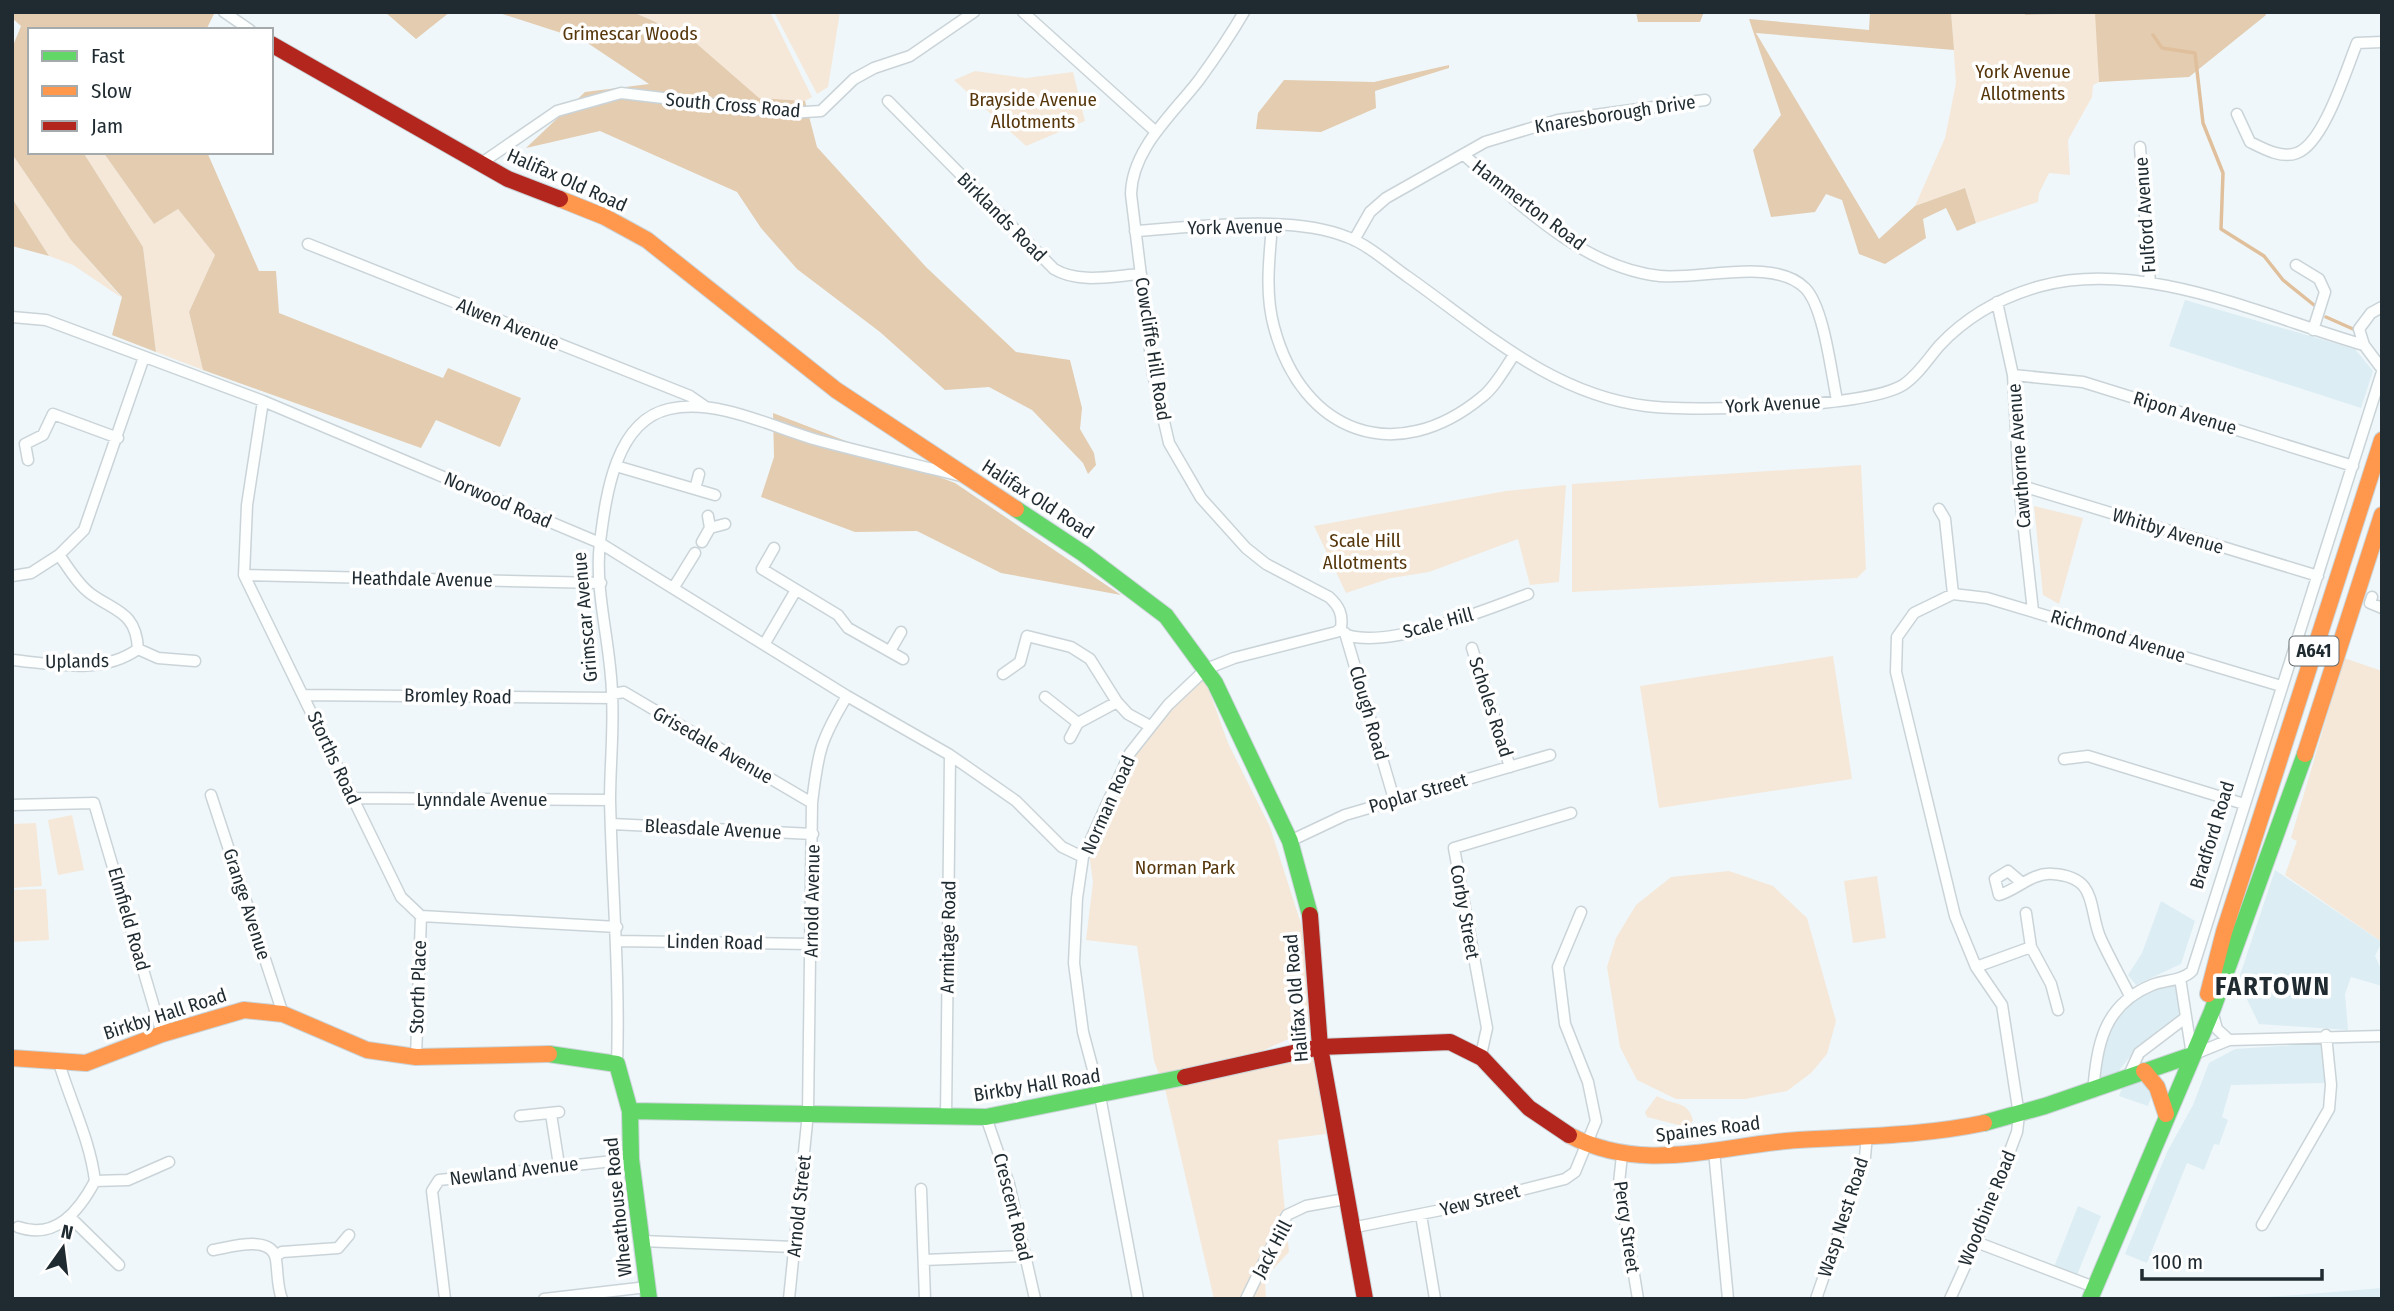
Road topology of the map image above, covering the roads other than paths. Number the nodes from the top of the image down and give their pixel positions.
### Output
1 (224, 12) edge
2 (974, 12) edge
3 (1023, 12) edge
4 (1244, 12) edge
5 (247, 28) edge
6 (2382, 42) edge
7 (273, 45) edge
8 (1705, 100) dead end
9 (888, 101) dead end
10 (2237, 114) dead end
11 (1156, 132) junction
12 (2140, 147) dead end
13 (1464, 155) junction
14 (480, 164) junction
15 (1272, 226) junction
16 (1135, 231) junction
17 (1354, 240) junction
18 (308, 244) dead end
19 (2296, 265) dead end
20 (1141, 274) junction
21 (2150, 282) junction
22 (1997, 302) junction
23 (2382, 307) edge
24 (12, 317) edge
25 (2313, 330) junction
26 (2364, 345) junction
27 (1514, 355) junction
28 (144, 357) junction
29 (2382, 370) edge
30 (2013, 375) junction
31 (1837, 400) junction
32 (263, 401) junction
33 (706, 407) junction
34 (118, 438) junction
35 (2382, 440) edge
36 (28, 460) dead end
37 (616, 466) junction
38 (2353, 466) junction
39 (2377, 473) edge
40 (699, 474) dead end
41 (965, 478) junction
42 (2019, 485) junction
43 (695, 489) junction
44 (715, 495) dead end
45 (1939, 509) dead end
46 (2382, 515) edge
47 (708, 516) dead end
48 (725, 524) dead end
49 (710, 528) junction
50 (702, 542) dead end
51 (600, 543) junction
52 (774, 548) dead end
53 (695, 553) dead end
54 (59, 555) junction
55 (244, 575) junction
56 (12, 576) edge
57 (2318, 576) junction
58 (601, 583) junction
59 (674, 587) junction
60 (796, 590) junction
61 (1528, 594) dead end
62 (1953, 594) junction
63 (2372, 597) dead end
64 (2382, 608) edge
65 (2034, 611) junction
66 (1344, 631) junction
67 (901, 632) dead end
68 (765, 643) junction
69 (1472, 648) dead end
70 (138, 649) junction
71 (890, 652) junction
72 (903, 659) dead end
73 (12, 660) edge
74 (195, 661) dead end
75 (1206, 669) junction
76 (1003, 674) dead end
77 (2281, 686) junction
78 (304, 695) junction
79 (612, 696) junction
80 (847, 696) junction
81 (1045, 697) dead end
82 (1117, 702) junction
83 (1078, 723) junction
84 (1150, 726) junction
85 (1070, 738) dead end
86 (950, 755) junction
87 (1550, 755) dead end
88 (2064, 759) dead end
89 (1510, 767) junction
90 (211, 795) dead end
91 (353, 799) junction
92 (1394, 799) junction
93 (610, 800) junction
94 (812, 803) junction
95 (2244, 804) junction
96 (12, 805) edge
97 (1571, 813) dead end
98 (612, 824) junction
99 (813, 834) junction
100 (1290, 841) junction
101 (1083, 857) junction
102 (2021, 883) dead end
103 (1581, 912) dead end
104 (2026, 913) dead end
105 (421, 916) junction
106 (617, 927) junction
107 (618, 941) junction
108 (811, 944) junction
109 (2031, 947) junction
110 (1976, 967) junction
111 (2180, 978) junction
112 (2130, 996) junction
113 (2058, 1010) dead end
114 (2212, 1011) junction
115 (283, 1014) junction
116 (2185, 1018) junction
117 (162, 1034) junction
118 (2326, 1035) junction
119 (2382, 1036) edge
120 (2229, 1040) junction
121 (1320, 1047) junction
122 (1481, 1055) junction
123 (2192, 1055) junction
124 (12, 1058) edge
125 (416, 1058) junction
126 (60, 1063) junction
127 (617, 1064) junction
128 (2144, 1071) junction
129 (2128, 1077) junction
130 (2094, 1092) junction
131 (1100, 1096) junction
132 (630, 1111) junction
133 (808, 1114) junction
134 (2166, 1114) junction
135 (2020, 1115) junction
136 (520, 1116) dead end
137 (986, 1117) junction
138 (946, 1118) junction
139 (1867, 1135) junction
140 (1588, 1144) junction
141 (1714, 1151) junction
142 (1622, 1155) junction
143 (631, 1158) junction
144 (169, 1163) dead end
145 (559, 1165) junction
146 (95, 1181) junction
147 (921, 1189) dead end
148 (1345, 1199) junction
149 (1421, 1215) junction
150 (71, 1218) junction
151 (2262, 1225) dead end
152 (18, 1227) dead end
153 (1351, 1228) junction
154 (349, 1236) dead end
155 (641, 1241) junction
156 (1976, 1242) junction
157 (794, 1247) junction
158 (213, 1250) dead end
159 (276, 1256) junction
160 (1024, 1256) junction
161 (924, 1260) junction
162 (119, 1265) dead end
163 (648, 1293) edge
164 (2092, 1293) edge
165 (282, 1299) edge
166 (445, 1299) edge
167 (544, 1299) edge
168 (789, 1299) edge
169 (925, 1299) edge
170 (1035, 1299) edge
171 (1138, 1299) edge
172 (1246, 1299) edge
173 (1365, 1299) edge
174 (1435, 1299) edge
175 (1638, 1299) edge
176 (1728, 1299) edge
177 (1816, 1299) edge
178 (1950, 1299) edge

1 - 5 street
2 - 14 street, South Cross Road
3 - 11 street
4 - 11 street, Cowcliffe Hill Road
6 - 10 street
7 - 14 street, Halifax Old Road
8 - 13 street, Knaresborough Drive
9 - 20 street, Birklands Road
11 - 16 street, Cowcliffe Hill Road
12 - 21 street, Fulford Avenue
13 - 17 street, Knaresborough Drive
13 - 31 street, Hammerton Road
14 - 41 street, Halifax Old Road
15 - 16 street, York Avenue
15 - 17 street, York Avenue
15 - 27 street
16 - 20 street, Cowcliffe Hill Road
17 - 27 street, York Avenue
18 - 33 street, Alwen Avenue
19 - 25 street
20 - 66 street, Cowcliffe Hill Road
21 - 22 street, York Avenue
21 - 25 street, York Avenue
22 - 30 street, Cawthorne Avenue
22 - 31 street, York Avenue
23 - 26 street
24 - 28 street, Norwood Road
25 - 26 street, York Avenue
26 - 29 street, Bradford Road
27 - 31 street, York Avenue
28 - 32 street, Norwood Road
28 - 34 street
29 - 38 street, Bradford Road
30 - 38 street, Ripon Avenue
30 - 42 street, Cawthorne Avenue
32 - 51 street, Norwood Road
32 - 55 street, Storths Road
33 - 37 street, Grimscar Avenue
33 - 41 street, Grimscar Avenue
34 - 36 street
34 - 54 street
35 - 39 street, A641
37 - 43 street
37 - 51 street, Grimscar Avenue
38 - 57 street, Bradford Road
39 - 123 street, A641
40 - 43 street
41 - 75 street, Halifax Old Road
42 - 57 street, Whitby Avenue
42 - 65 street, Cawthorne Avenue
43 - 44 street
45 - 62 street
46 - 114 street, A641
47 - 49 street
48 - 49 street
49 - 50 street
51 - 58 street, Grimscar Avenue
51 - 59 street, Norwood Road
52 - 60 street
53 - 59 street
54 - 56 street
54 - 70 street
55 - 58 street, Heathdale Avenue
55 - 78 street, Storths Road
57 - 77 street, Bradford Road
58 - 79 street, Grimscar Avenue
59 - 68 street, Norwood Road
60 - 68 street
60 - 71 street
61 - 66 street, Scale Hill
62 - 65 street, Richmond Avenue
62 - 110 street
63 - 64 street
65 - 77 street, Richmond Avenue
66 - 75 street
66 - 92 street, Clough Road
67 - 71 street
68 - 80 street, Norwood Road
69 - 89 street, Scholes Road
70 - 73 street, Uplands
70 - 74 street
71 - 72 street
75 - 84 street, Norman Road
75 - 100 street, Halifax Old Road
76 - 82 street
77 - 95 street, Bradford Road
78 - 79 street, Bromley Road
78 - 91 street, Storths Road
79 - 93 street, Grimscar Avenue
79 - 94 street, Grisedale Avenue
80 - 86 street, Norwood Road
80 - 94 street, Arnold Avenue
81 - 83 street
82 - 83 street
82 - 84 street
83 - 85 street
84 - 101 street, Norman Road
86 - 101 street, Norwood Road
86 - 138 street, Armitage Road
87 - 89 street, Poplar Street
88 - 95 street
89 - 92 street, Poplar Street
90 - 115 street, Grange Avenue
91 - 93 street, Lynndale Avenue
91 - 105 street, Storths Road
92 - 100 street, Poplar Street
93 - 98 street, Grimscar Avenue
94 - 99 street, Arnold Avenue
95 - 111 street, Bradford Road
96 - 117 street, Elmfield Road
97 - 122 street, Corby Street
98 - 99 street, Bleasdale Avenue
98 - 106 street, Grimscar Avenue
99 - 108 street, Arnold Avenue
100 - 121 street, Halifax Old Road
101 - 131 street, Norman Road
102 - 112 street
103 - 140 street, Yew Street
104 - 109 street
105 - 106 street
105 - 125 street, Storth Place
106 - 107 street, Grimscar Avenue
107 - 108 street, Linden Road
107 - 127 street, Grimscar Avenue
108 - 133 street, Arnold Avenue
109 - 110 street
109 - 113 street
110 - 135 street
111 - 112 street
111 - 116 street
112 - 130 street
114 - 120 street
114 - 123 street, A641
115 - 117 street, Birkby Hall Road
115 - 125 street, Birkby Hall Road
116 - 123 street
116 - 129 street
117 - 126 street, Birkby Hall Road
118 - 119 street
118 - 120 street
118 - 151 street
120 - 123 street
121 - 122 street, Spaines Road
121 - 131 street, Birkby Hall Road
121 - 148 street, Halifax Old Road
122 - 140 street, Spaines Road
123 - 128 street, Spaines Road
123 - 134 street, A641
124 - 126 street, Birkby Hall Road
125 - 127 street, Birkby Hall Road
126 - 146 street
127 - 132 street, Grimscar Avenue
128 - 129 street, Spaines Road
128 - 134 street
129 - 130 street, Spaines Road
130 - 135 street, Spaines Road
131 - 137 street, Birkby Hall Road
131 - 171 street, Norman Road
132 - 133 street, Birkby Hall Road
132 - 143 street, Wheathouse Road
133 - 138 street, Birkby Hall Road
133 - 157 street, Arnold Street
134 - 164 street, A641
135 - 139 street, Spaines Road
135 - 156 street, Woodbine Road
136 - 145 street
137 - 138 street, Birkby Hall Road
137 - 160 street, Crescent Road
139 - 141 street, Spaines Road
139 - 177 street, Wasp Nest Road
140 - 142 street, Spaines Road
140 - 149 street, Yew Street
141 - 142 street, Spaines Road
141 - 176 street
142 - 175 street, Percy Street
143 - 145 street, Newland Avenue
143 - 155 street, Wheathouse Road
144 - 146 street
145 - 166 street, Newland Avenue
146 - 150 street
147 - 161 street
148 - 153 street, Halifax Old Road
148 - 172 street, Jack Hill
149 - 153 street, Yew Street
149 - 174 street
150 - 152 street
150 - 162 street
153 - 173 street, Halifax Old Road
154 - 159 street
155 - 157 street
155 - 163 street, Wheathouse Road
156 - 164 street
156 - 178 street, Woodbine Road
157 - 168 street, Arnold Street
158 - 159 street
159 - 165 street
160 - 161 street
160 - 170 street, Crescent Road
161 - 169 street
163 - 167 street

